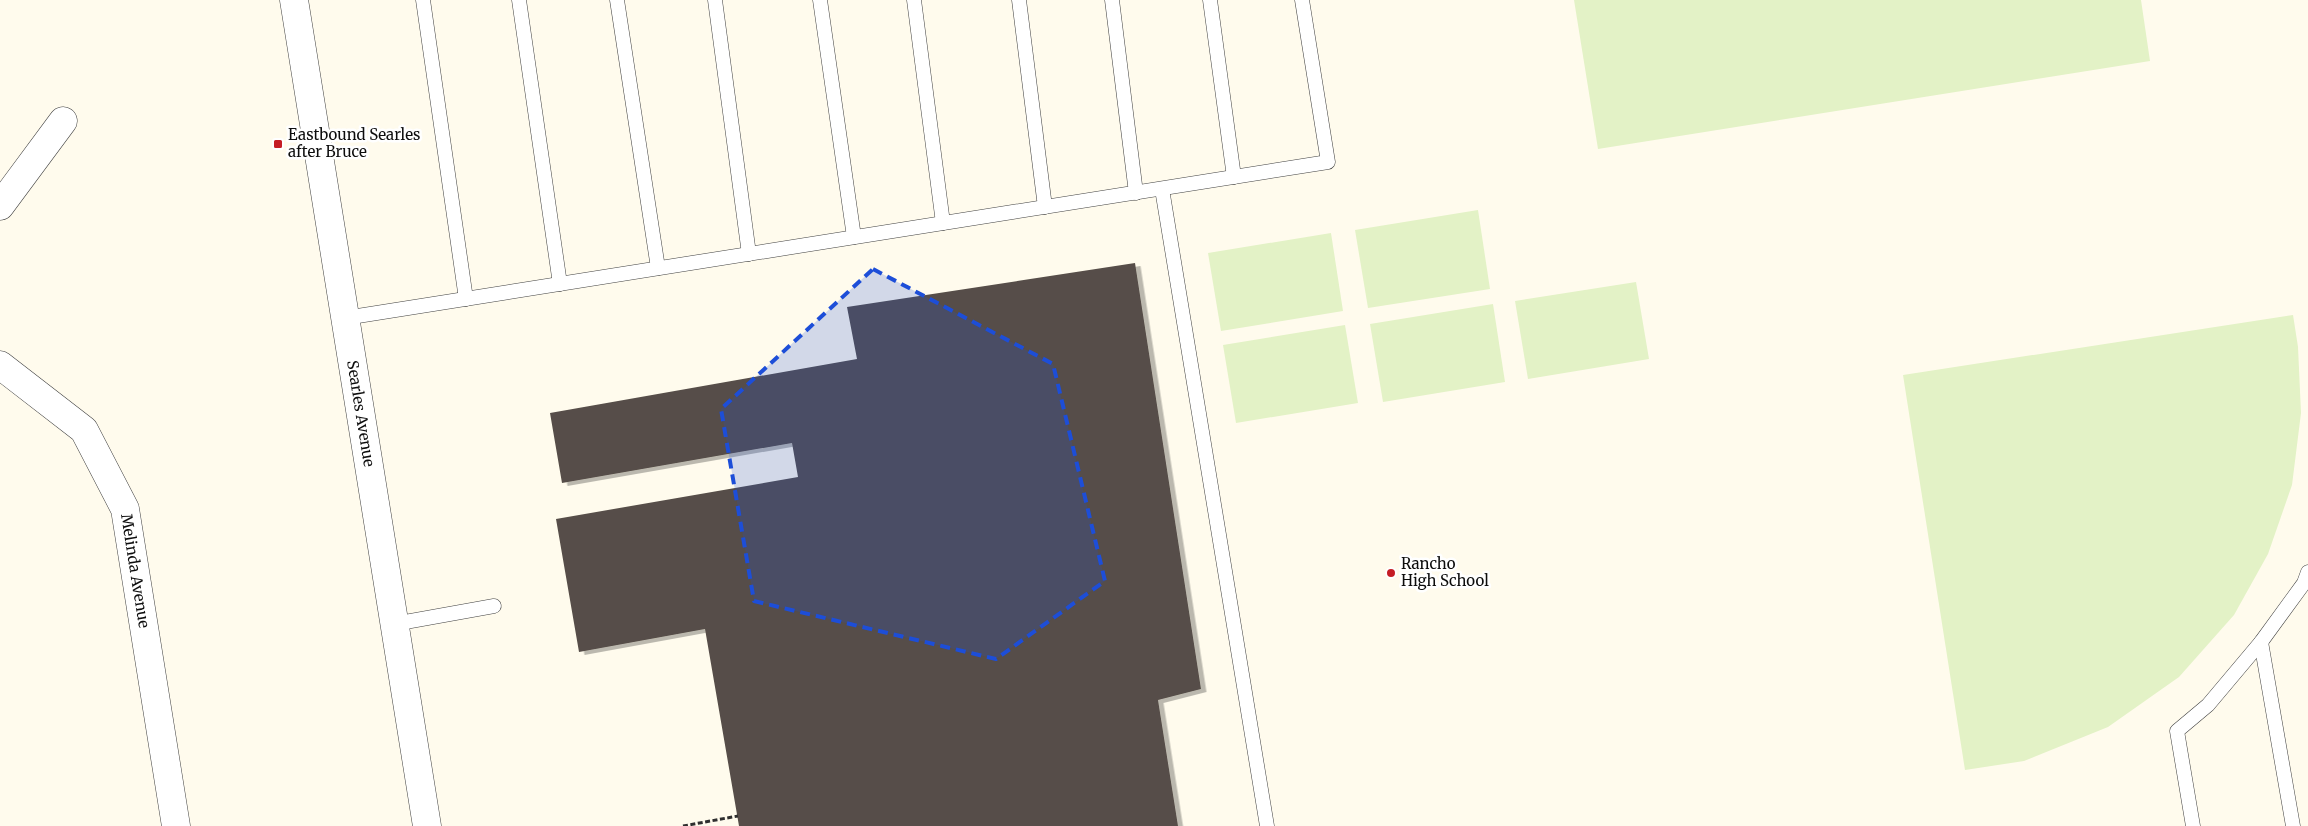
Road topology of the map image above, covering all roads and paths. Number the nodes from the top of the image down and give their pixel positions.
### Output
1 (294, 0) edge
2 (423, 0) edge
3 (519, 0) edge
4 (617, 0) edge
5 (715, 0) edge
6 (820, 0) edge
7 (914, 0) edge
8 (1018, 0) edge
9 (1112, 0) edge
10 (1210, 0) edge
11 (1302, 0) edge
12 (63, 121) dead end
13 (1234, 177) junction
14 (1162, 189) junction
15 (1136, 193) junction
16 (0, 206) edge
17 (1045, 207) junction
18 (943, 223) junction
19 (854, 237) junction
20 (749, 254) junction
21 (658, 268) junction
22 (560, 284) junction
23 (466, 299) junction
24 (345, 318) junction
25 (0, 365) edge
26 (2308, 572) edge
27 (494, 606) dead end
28 (394, 624) junction
29 (2261, 642) junction
30 (738, 816) dead end
31 (176, 826) edge
32 (427, 826) edge
33 (683, 826) edge
34 (1267, 826) edge
35 (2193, 826) edge
36 (2293, 826) edge

1 - 24 street, Searles Avenue
2 - 23 lane
3 - 22 lane
4 - 21 lane
5 - 20 lane
6 - 19 lane
7 - 18 lane
8 - 17 lane
9 - 15 lane
10 - 13 lane
11 - 13 lane
12 - 16 street
13 - 14 lane
14 - 15 lane
14 - 34 lane
15 - 17 lane
17 - 18 lane
18 - 19 lane
19 - 20 lane
20 - 21 lane
21 - 22 lane
22 - 23 lane
23 - 24 lane
24 - 28 street, Searles Avenue
25 - 31 street, Melinda Avenue
26 - 29 lane
27 - 28 lane
28 - 32 street, Searles Avenue
29 - 35 lane
29 - 36 lane
30 - 33 path

